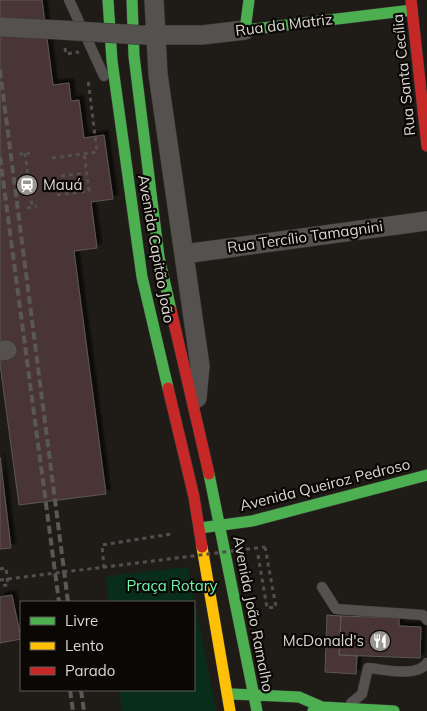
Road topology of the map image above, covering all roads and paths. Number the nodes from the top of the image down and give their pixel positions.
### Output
1 (69, 0) edge
2 (132, 0) edge
3 (154, 0) edge
4 (250, 0) edge
5 (109, 3) edge
6 (411, 5) edge
7 (0, 27) edge
8 (245, 30) junction
9 (148, 35) junction
10 (87, 70) dead end
11 (424, 98) edge
12 (117, 99) junction
13 (427, 146) edge
14 (25, 153) junction
15 (30, 153) dead end
16 (20, 154) dead end
17 (84, 154) junction
18 (52, 158) dead end
19 (86, 173) junction
20 (61, 176) dead end
21 (57, 195) dead end
22 (37, 206) dead end
23 (32, 207) junction
24 (26, 208) dead end
25 (427, 221) edge
26 (184, 254) junction
27 (196, 417) junction
28 (427, 475) edge
29 (220, 524) junction
30 (200, 528) junction
31 (170, 534) dead end
32 (258, 555) dead end
33 (104, 568) junction
34 (0, 569) edge
35 (0, 580) edge
36 (0, 586) edge
37 (322, 588) dead end
38 (427, 620) edge
39 (427, 663) edge
40 (227, 694) junction
41 (254, 695) junction
42 (345, 708) junction
43 (318, 709) edge
44 (230, 711) edge
45 (257, 711) edge
46 (394, 711) edge

1 - 12 lane
2 - 27 main road, Avenida Capitão João
3 - 9 street
4 - 8 main road
5 - 12 main road, Avenida Capitão João
6 - 8 main road, Rua da Matriz
6 - 11 main road, Rua Santa Cecília
7 - 9 street, Rua da Matriz, bridge
8 - 9 street, Rua da Matriz
9 - 26 street
10 - 17 path
11 - 13 main road, Rua Santa Cecília
12 - 30 main road, Avenida Capitão João
14 - 15 path
14 - 16 path
14 - 23 path
17 - 18 path
17 - 19 path
19 - 20 path
19 - 21 path
22 - 23 path
23 - 24 path
25 - 26 street, Rua Tercílio Tamagnini
26 - 27 street
27 - 29 main road, Avenida Capitão João
28 - 29 main road, Avenida Queiroz Pedroso
29 - 30 main road, Avenida Queiroz Pedroso
29 - 41 main road, Avenida João Ramalho
30 - 40 main road
31 - 33 path
32 - 33 path, bridge
33 - 35 path, bridge
34 - 36 path
37 - 38 lane
39 - 42 lane
40 - 41 main road
40 - 44 main road
41 - 43 main road
41 - 45 main road, Avenida João Ramalho
42 - 43 main road
42 - 46 main road

